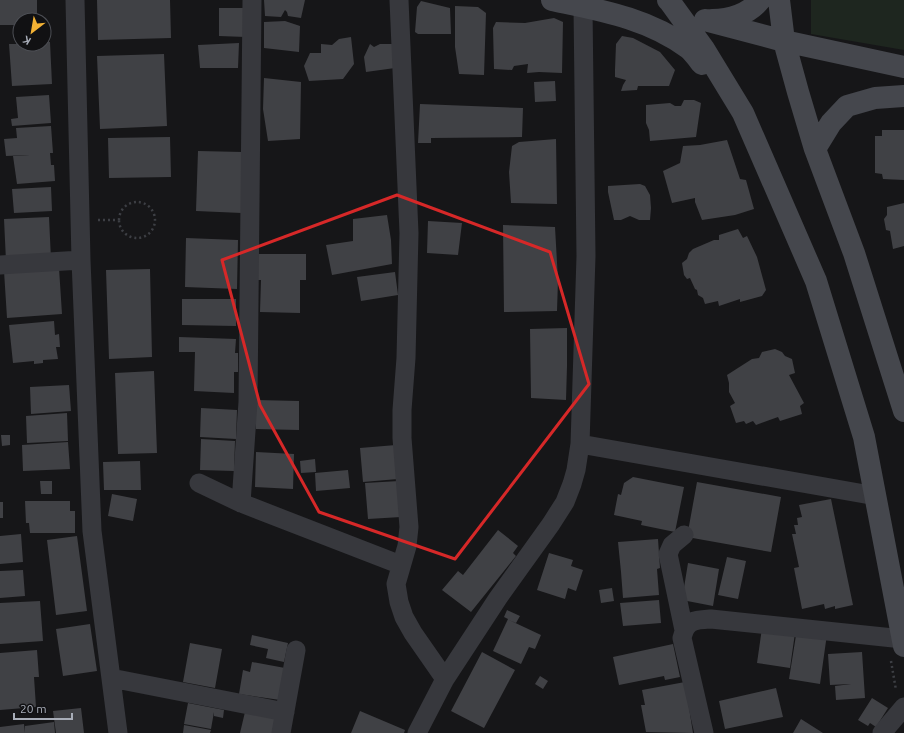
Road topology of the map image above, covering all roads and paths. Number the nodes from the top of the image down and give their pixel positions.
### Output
1 (75, 0) edge
2 (252, 0) edge
3 (399, 0) edge
4 (552, 0) edge
5 (760, 0) edge
6 (779, 0) edge
7 (669, 1) edge
8 (583, 7) junction
9 (705, 20) junction
10 (784, 42) junction
11 (904, 67) edge
12 (904, 96) edge
13 (743, 113) junction
14 (815, 149) junction
15 (155, 219) joint
16 (81, 260) junction
17 (0, 265) edge
18 (904, 411) edge
19 (580, 444) junction
20 (199, 483) dead end
21 (876, 496) junction
22 (240, 503) junction
23 (684, 535) dead end
24 (401, 565) junction
25 (684, 630) junction
26 (897, 640) edge
27 (296, 650) dead end
28 (111, 678) junction
29 (445, 679) junction
30 (902, 709) edge
31 (285, 712) junction
32 (118, 733) edge
33 (281, 733) edge
34 (417, 733) edge
35 (704, 733) edge
36 (882, 733) edge

1 - 16 street
2 - 22 street
3 - 24 street
4 - 8 main road
5 - 9 main road
6 - 10 main road
7 - 9 main road
7 - 13 main road
8 - 13 main road
8 - 19 street
9 - 10 main road
10 - 11 main road
10 - 14 main road
12 - 14 main road
13 - 21 main road
14 - 18 main road
15 - 15 path
16 - 17 street
16 - 28 street
19 - 21 street
19 - 29 street
20 - 22 street
21 - 26 main road
22 - 24 street
23 - 25 street
24 - 29 street
25 - 26 street
25 - 35 street
26 - 30 path
27 - 31 street
28 - 31 street
28 - 32 street
29 - 34 street
30 - 36 street
31 - 33 street

